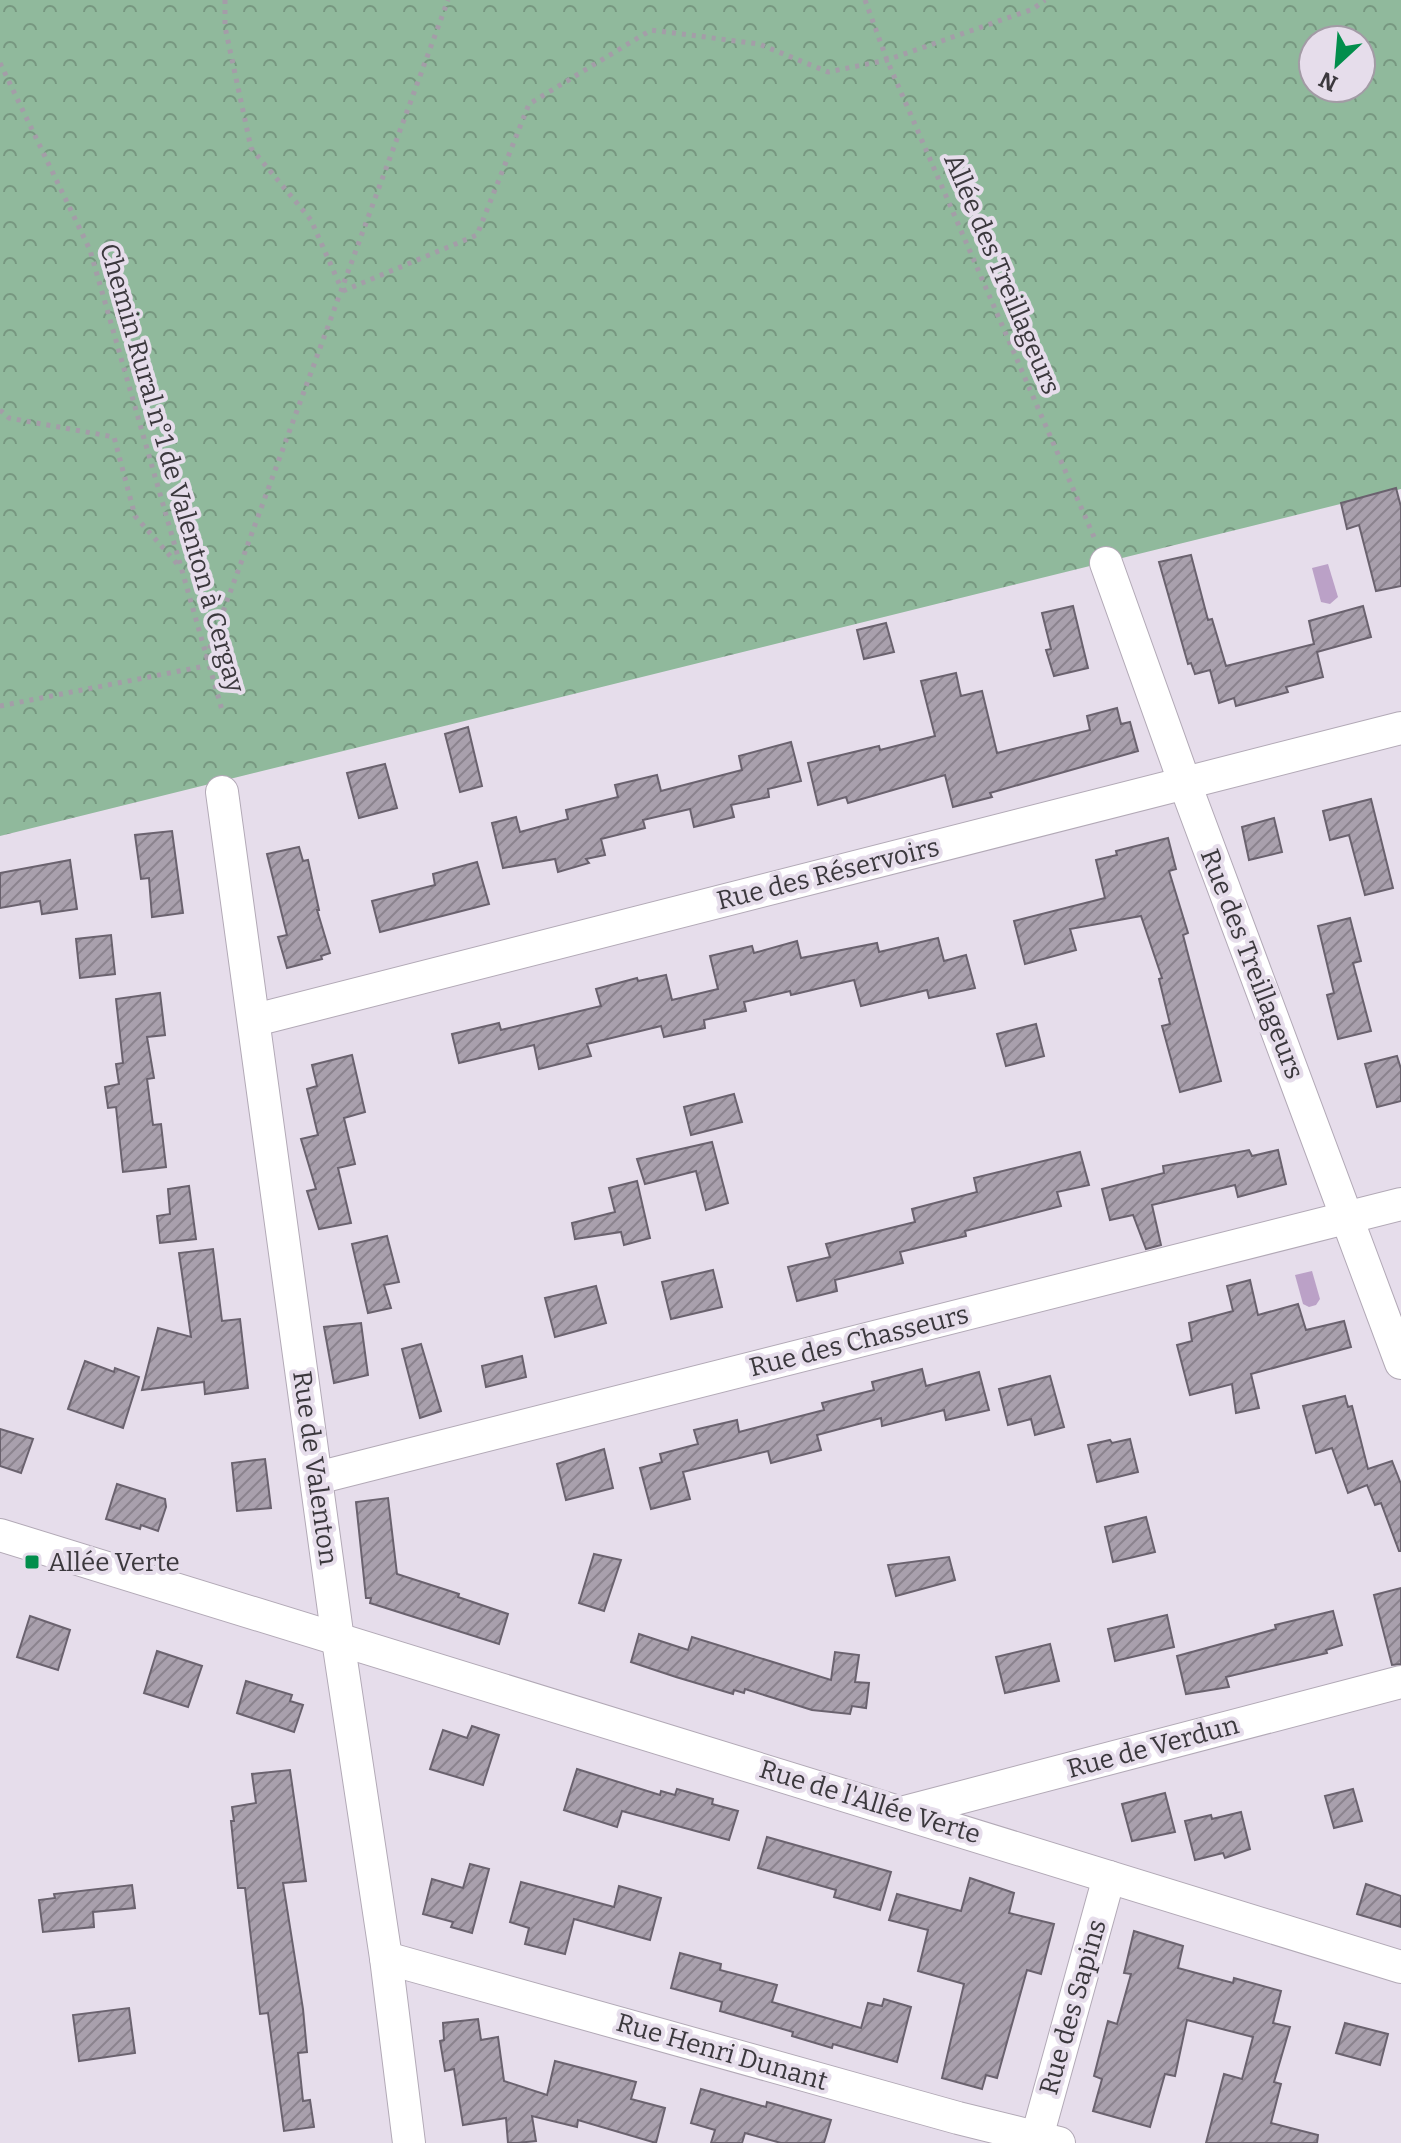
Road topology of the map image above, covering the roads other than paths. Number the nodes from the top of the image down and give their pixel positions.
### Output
1 (1106, 563) road end
2 (1401, 728) edge
3 (1185, 784) junction
4 (222, 792) dead end
5 (255, 1020) junction
6 (1401, 1204) edge
7 (1347, 1217) junction
8 (1401, 1363) edge
9 (317, 1478) junction
10 (0, 1535) edge
11 (338, 1640) junction
12 (1401, 1682) edge
13 (904, 1812) junction
14 (1109, 1877) junction
15 (386, 1958) junction
16 (1401, 1967) edge
17 (955, 2131) edge
18 (1048, 2140) edge
19 (409, 2143) edge

1 - 3 street, Rue des Treillageurs
2 - 3 street, Rue des Réservoirs
3 - 5 street, Rue des Réservoirs
3 - 7 street, Rue des Treillageurs
4 - 5 street, Rue de Valenton
5 - 9 street, Rue de Valenton
6 - 7 street, Rue des Chasseurs
7 - 8 street, Rue des Treillageurs
7 - 9 street, Rue des Chasseurs
9 - 11 street, Rue de Valenton
10 - 11 street
11 - 13 street, Rue de l'Allée Verte
11 - 15 street, Rue de Valenton
12 - 13 street, Rue de Verdun
13 - 14 street, Rue de l'Allée Verte
14 - 16 street, Rue de l'Allée Verte
14 - 18 street, Rue des Sapins
15 - 17 street, Rue Henri Dunant
15 - 19 street, Rue de Valenton
17 - 18 street, Rue Henri Dunant

